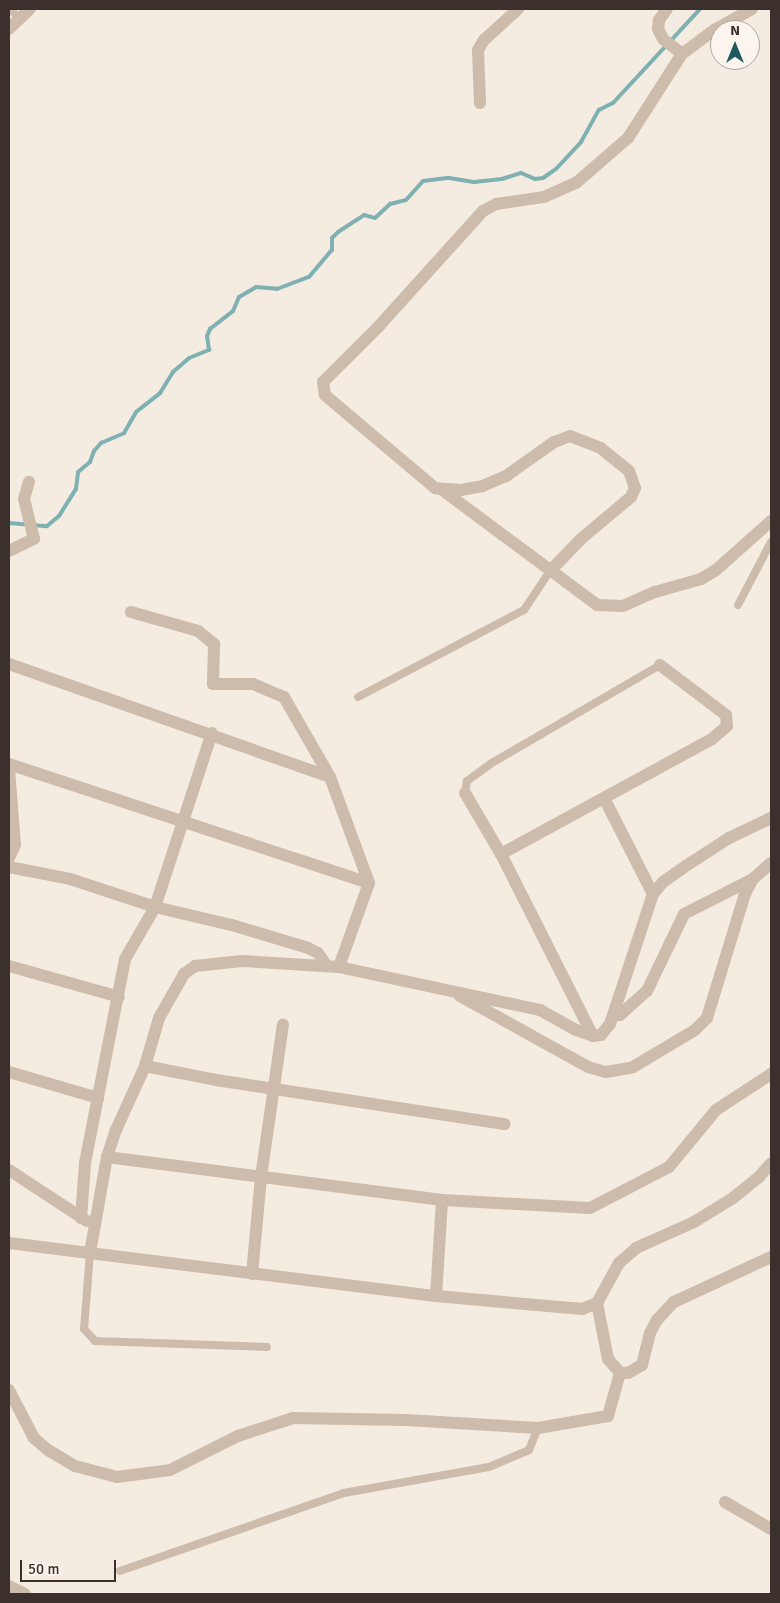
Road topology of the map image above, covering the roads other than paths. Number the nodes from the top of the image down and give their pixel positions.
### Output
1 (11, 9) edge
2 (30, 9) edge
3 (518, 9) edge
4 (667, 9) edge
5 (752, 9) edge
6 (18, 20) junction
7 (9, 29) edge
8 (672, 47) junction
9 (480, 104) dead end
10 (29, 482) dead end
11 (441, 488) junction
12 (771, 521) edge
13 (771, 542) edge
14 (9, 551) edge
15 (550, 571) junction
16 (738, 605) dead end
17 (131, 612) dead end
18 (9, 664) edge
19 (660, 665) joint
20 (358, 697) dead end
21 (212, 734) junction
22 (9, 764) edge
23 (9, 770) edge
24 (330, 776) junction
25 (465, 794) joint
26 (604, 798) junction
27 (771, 818) edge
28 (184, 820) junction
29 (501, 854) junction
30 (9, 858) edge
31 (771, 863) edge
32 (9, 867) edge
33 (753, 879) junction
34 (369, 883) junction
35 (653, 894) junction
36 (155, 907) junction
37 (326, 965) junction
38 (9, 966) edge
39 (339, 966) junction
40 (447, 989) junction
41 (119, 997) junction
42 (613, 1015) junction
43 (283, 1025) dead end
44 (593, 1036) junction
45 (145, 1066) junction
46 (9, 1072) edge
47 (771, 1074) edge
48 (272, 1088) junction
49 (98, 1098) junction
50 (505, 1124) dead end
51 (107, 1157) junction
52 (771, 1163) edge
53 (9, 1170) edge
54 (261, 1177) junction
55 (442, 1200) junction
56 (81, 1218) junction
57 (93, 1224) junction
58 (9, 1243) edge
59 (90, 1253) junction
60 (771, 1257) edge
61 (252, 1274) junction
62 (436, 1296) junction
63 (597, 1303) junction
64 (267, 1347) dead end
65 (620, 1373) junction
66 (9, 1390) edge
67 (538, 1428) junction
68 (724, 1502) dead end
69 (771, 1529) edge
70 (120, 1571) dead end
71 (9, 1586) edge
72 (25, 1594) edge

1 - 6 lane
2 - 6 street
3 - 9 street
4 - 8 street
5 - 8 street
6 - 7 street
8 - 11 street
10 - 14 street
11 - 15 street
11 - 15 street
12 - 15 street
13 - 16 lane
15 - 20 lane
17 - 24 street
18 - 21 street
19 - 25 lane
19 - 26 street
21 - 24 street
21 - 28 street
22 - 28 street
23 - 30 street
24 - 34 street
25 - 29 street
26 - 29 street
26 - 35 street
27 - 35 street
28 - 34 street
28 - 36 street
29 - 44 street
31 - 33 street
32 - 36 street
33 - 40 street
33 - 42 street
34 - 39 street
35 - 42 street
36 - 37 street
36 - 41 street
37 - 39 street
37 - 45 street
38 - 41 street
39 - 40 street
40 - 44 street
41 - 49 street
42 - 44 street
43 - 48 street
45 - 48 street
45 - 51 street
46 - 49 street
47 - 55 street
48 - 50 street
48 - 54 street
49 - 56 street
51 - 54 street
51 - 57 street
52 - 63 street
53 - 56 street
54 - 55 street
54 - 61 street
55 - 62 street
56 - 57 street
57 - 59 street
58 - 59 street
59 - 61 street
59 - 64 lane
60 - 65 street
61 - 62 street
62 - 63 street
63 - 65 street
65 - 67 street
66 - 67 street
67 - 70 lane
68 - 69 street
71 - 72 street

